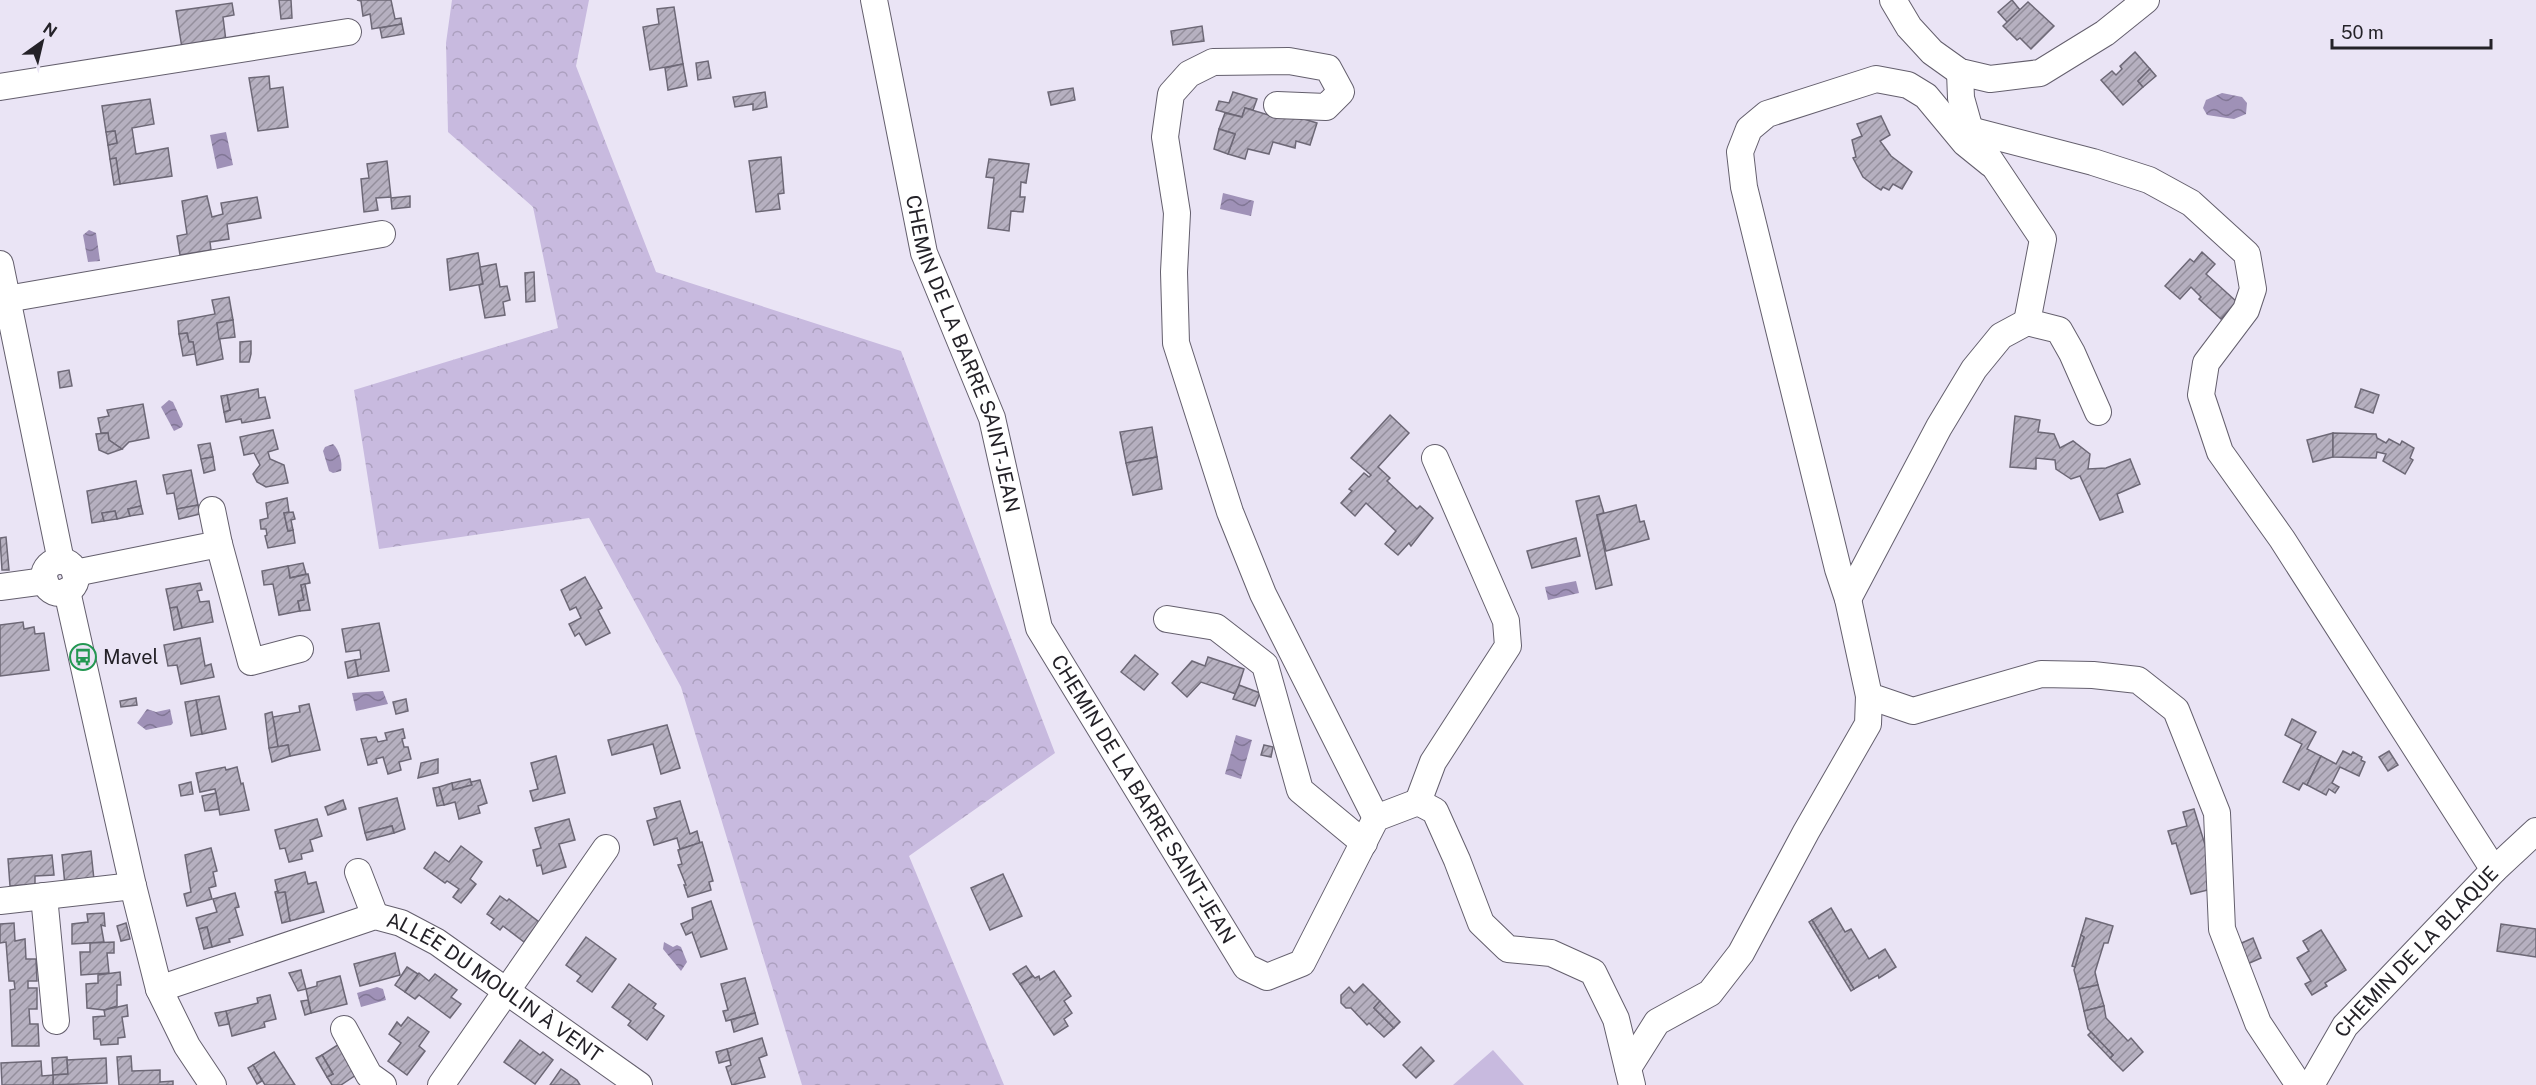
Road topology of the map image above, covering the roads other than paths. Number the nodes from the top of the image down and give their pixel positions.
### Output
1 (874, 0) edge
2 (1893, 0) edge
3 (2146, 0) edge
4 (348, 32) dead end
5 (1960, 72) junction
6 (0, 87) edge
7 (1277, 105) dead end
8 (1970, 130) junction
9 (1991, 164) junction
10 (382, 234) dead end
11 (0, 269) edge
12 (7, 299) junction
13 (2027, 322) junction
14 (2098, 412) dead end
15 (1436, 458) dead end
16 (212, 510) dead end
17 (219, 544) junction
18 (62, 577) junction
19 (0, 587) edge
20 (1848, 600) junction
21 (1167, 619) dead end
22 (300, 649) dead end
23 (1869, 696) junction
24 (1418, 802) junction
25 (1376, 818) junction
26 (2536, 831) edge
27 (1364, 843) junction
28 (606, 848) dead end
29 (2494, 870) junction
30 (358, 872) dead end
31 (133, 886) junction
32 (44, 896) junction
33 (0, 901) edge
34 (375, 916) junction
35 (159, 989) junction
36 (506, 989) junction
37 (56, 1021) dead end
38 (344, 1029) dead end
39 (1630, 1077) edge
40 (213, 1085) edge
41 (383, 1085) edge
42 (441, 1085) edge
43 (639, 1085) edge
44 (2299, 1085) edge
45 (2311, 1085) edge

1 - 27 street, CHEMIN DE LA BARRE SAINT-JEAN
2 - 5 street
3 - 5 street
4 - 6 street
5 - 8 street
7 - 25 street
8 - 9 street
8 - 29 street
9 - 13 street
9 - 20 street
10 - 12 street
11 - 12 street
12 - 18 street
13 - 14 street
13 - 20 street
15 - 24 street
16 - 17 street
17 - 18 street
17 - 22 street
18 - 19 street
18 - 31 street
20 - 23 street
21 - 27 street
23 - 39 street
23 - 44 street
24 - 25 street
24 - 39 street
25 - 27 street, CHEMIN DE LA BARRE SAINT-JEAN
26 - 29 street, CHEMIN DE LA BLAQUE
28 - 36 street
29 - 45 street, CHEMIN DE LA BLAQUE
30 - 34 street, ALLÉE DU MOULIN À VENT
31 - 32 street
31 - 35 street
32 - 33 street
32 - 37 street
34 - 35 street, ALLÉE DU MOULIN À VENT
34 - 36 street, ALLÉE DU MOULIN À VENT
35 - 40 street
36 - 42 street
36 - 43 street, ALLÉE DU MOULIN À VENT
38 - 41 street

